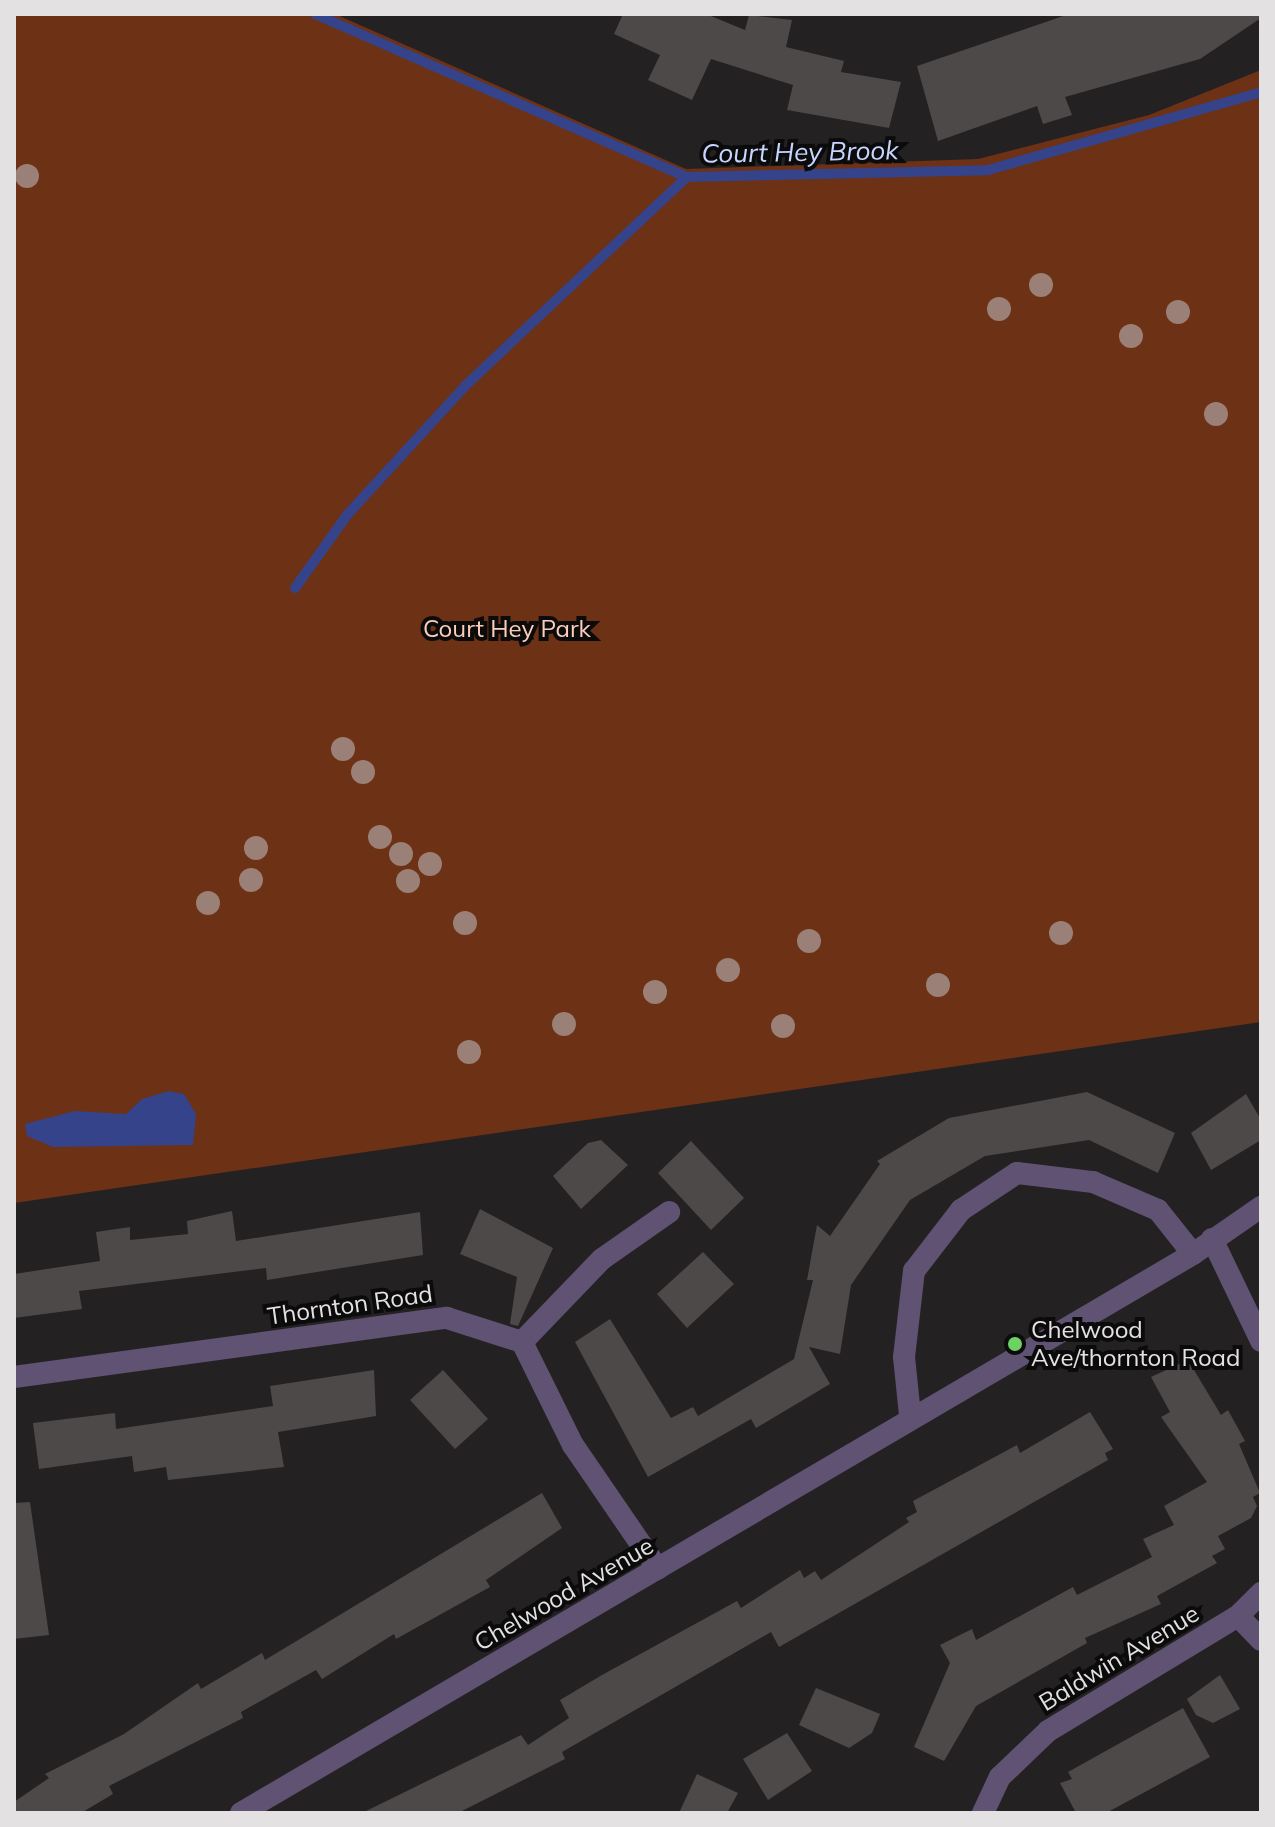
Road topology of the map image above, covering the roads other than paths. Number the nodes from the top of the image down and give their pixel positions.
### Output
1 (1261, 1207) edge
2 (669, 1212) dead end
3 (1212, 1239) junction
4 (1193, 1254) junction
5 (1261, 1341) edge
6 (522, 1342) junction
7 (14, 1377) edge
8 (910, 1415) junction
9 (658, 1569) junction
10 (1261, 1593) edge
11 (1238, 1616) junction
12 (1261, 1640) edge
13 (241, 1813) edge
14 (983, 1813) edge

1 - 3 street, Chelwood Avenue
2 - 6 street
3 - 4 street, Chelwood Avenue
3 - 5 street
4 - 8 street, Chelwood Avenue
4 - 8 street
6 - 7 street, Thornton Road
6 - 9 street
8 - 9 street, Chelwood Avenue
9 - 13 street, Chelwood Avenue
10 - 11 street, Baldwin Avenue
11 - 12 street
11 - 14 street, Baldwin Avenue

